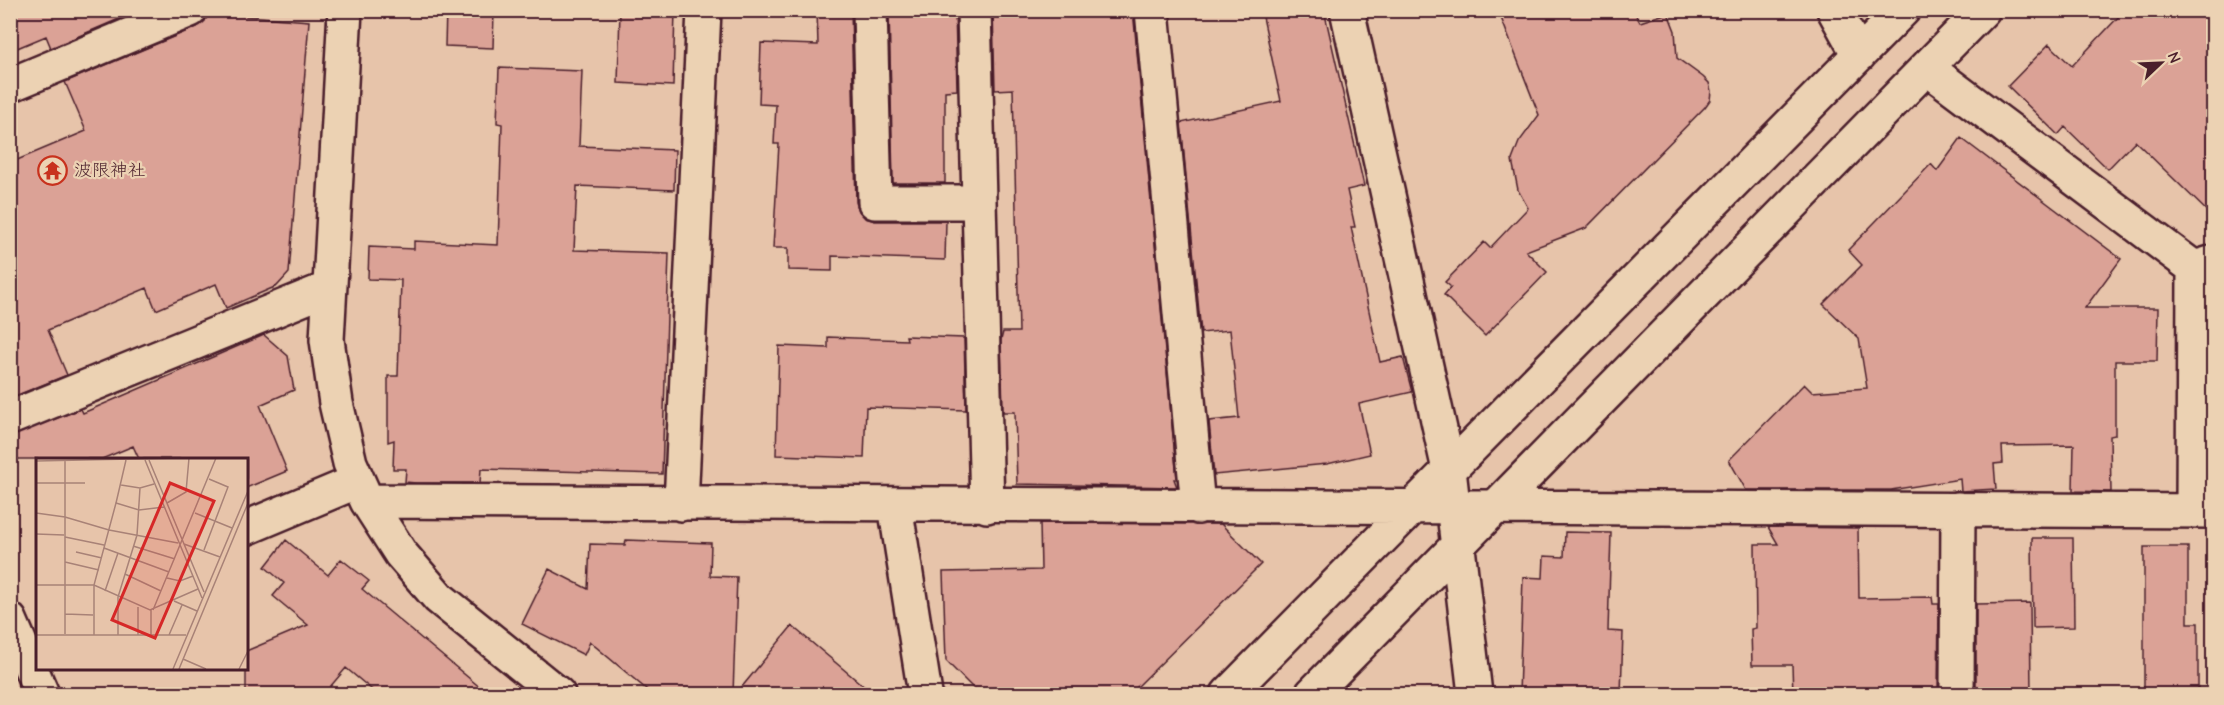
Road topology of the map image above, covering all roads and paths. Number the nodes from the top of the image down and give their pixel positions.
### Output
1 (189, 10) edge
2 (345, 10) edge
3 (704, 10) edge
4 (870, 10) edge
5 (974, 10) edge
6 (1152, 10) edge
7 (1347, 10) edge
8 (1834, 10) edge
9 (1903, 10) edge
10 (1983, 10) edge
11 (1859, 55) junction
12 (1927, 68) junction
13 (10, 85) edge
14 (979, 202) junction
15 (2204, 265) edge
16 (329, 288) junction
17 (10, 418) edge
18 (1449, 470) junction
19 (363, 491) junction
20 (681, 504) junction
21 (895, 505) junction
22 (987, 506) junction
23 (1497, 506) junction
24 (1198, 507) junction
25 (1412, 508) junction
26 (1453, 508) junction
27 (1958, 509) junction
28 (2203, 511) edge
29 (248, 527) edge
30 (1457, 547) junction
31 (20, 620) edge
32 (42, 694) edge
33 (558, 694) edge
34 (925, 694) edge
35 (1228, 694) edge
36 (1312, 694) edge
37 (1475, 694) edge
38 (1957, 694) edge

1 - 13 street
2 - 16 street
3 - 20 street
4 - 14 street
5 - 14 street
6 - 24 street
7 - 18 street
8 - 11 street
9 - 11 street
10 - 12 street
11 - 18 street
12 - 15 street
12 - 23 street
14 - 22 street
15 - 28 street
16 - 17 street
16 - 19 street
18 - 25 street
18 - 26 street
19 - 20 street
19 - 29 street
19 - 33 street
20 - 21 street
21 - 22 street
21 - 34 street
22 - 24 street
23 - 26 street
23 - 27 street
23 - 30 street
24 - 25 street
25 - 26 street
25 - 35 street
26 - 30 street
27 - 28 street
27 - 38 street
30 - 36 street
30 - 37 street
31 - 32 street

